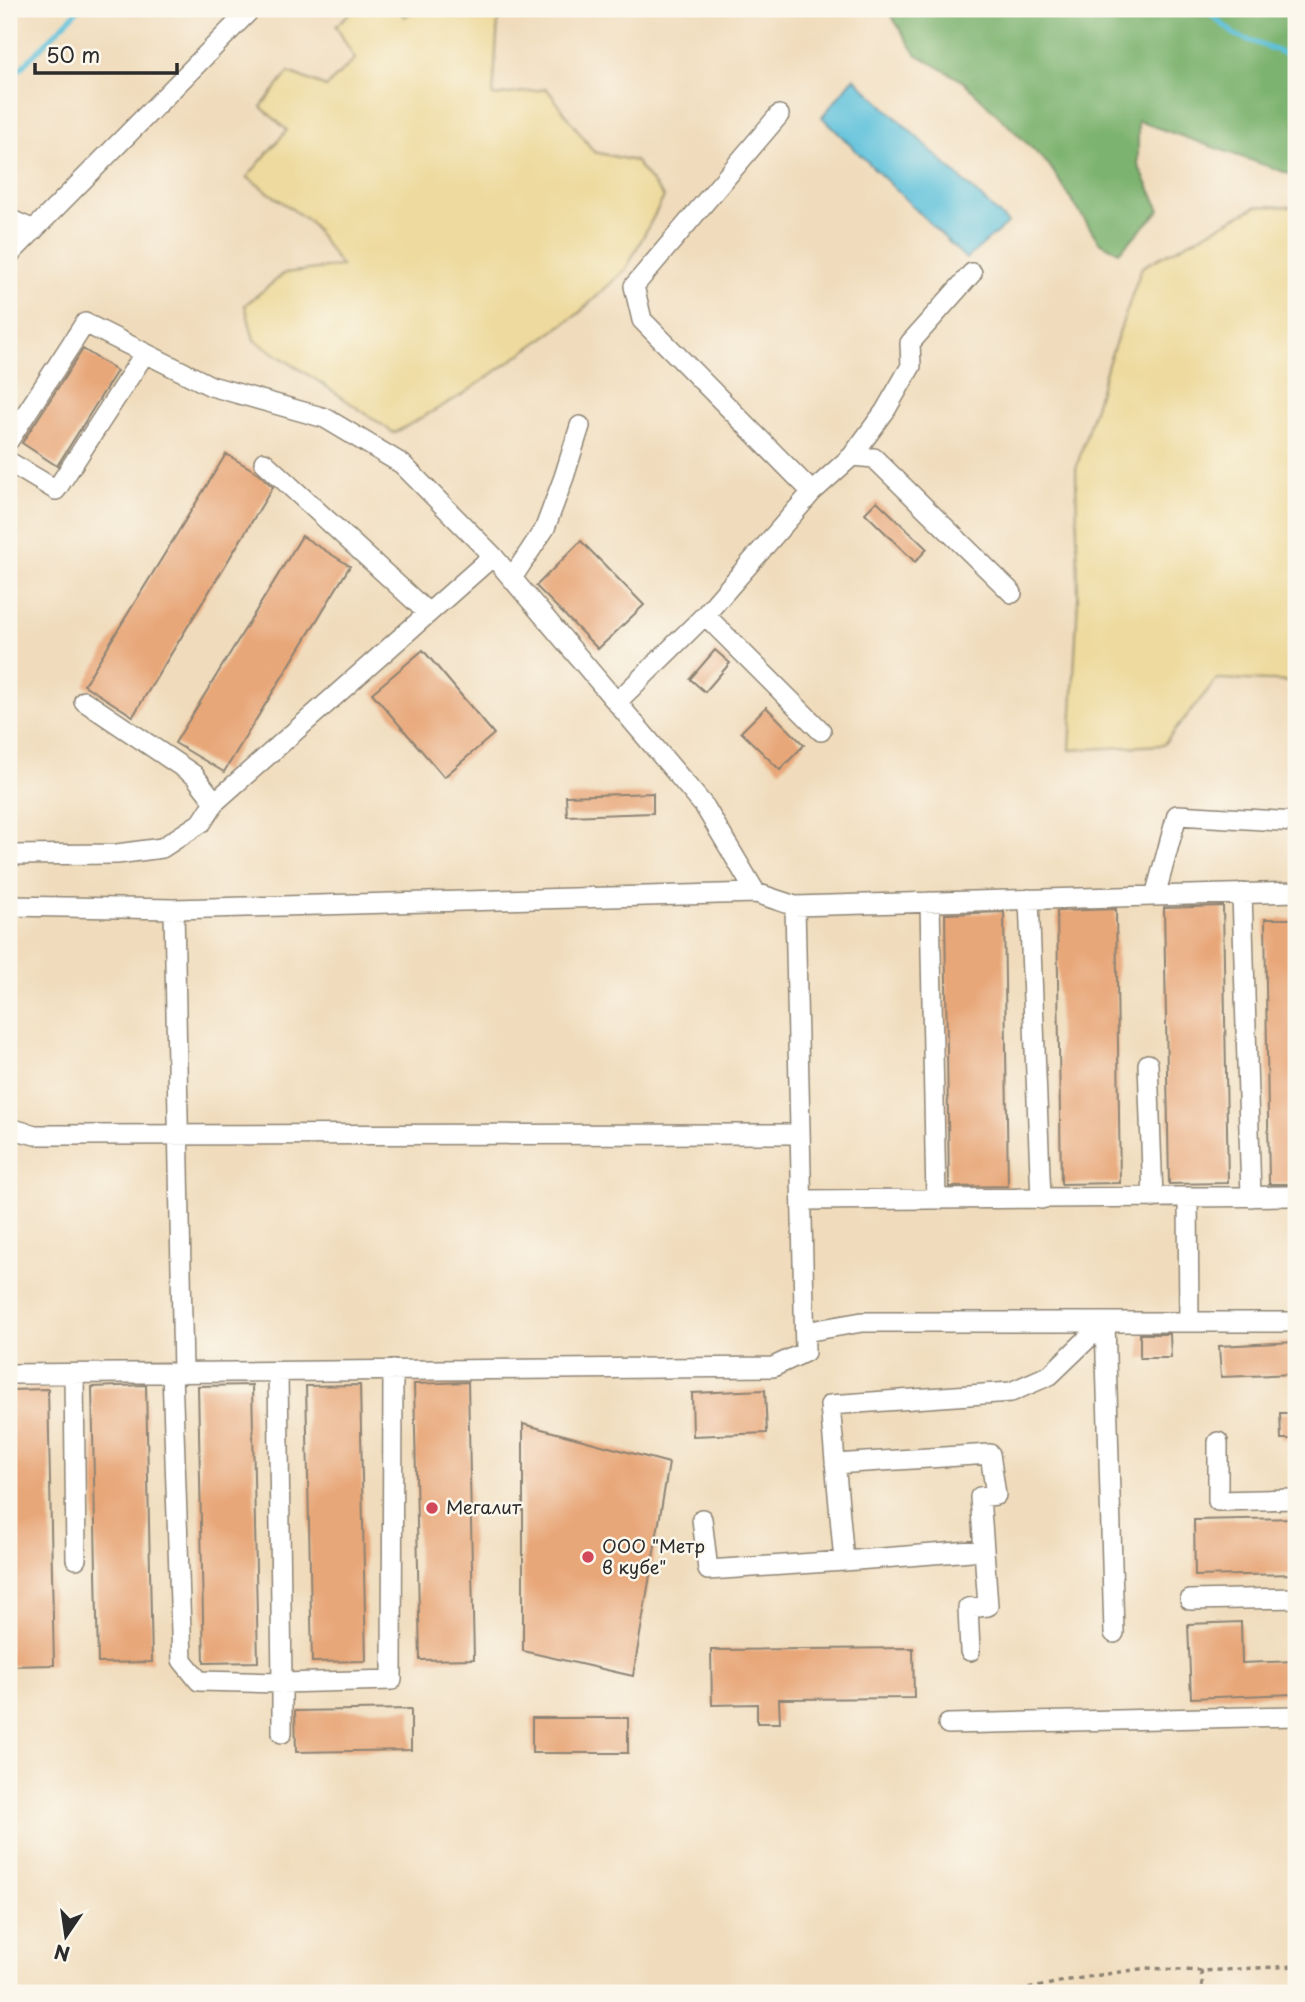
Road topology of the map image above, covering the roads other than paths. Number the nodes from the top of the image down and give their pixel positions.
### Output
1 (251, 9) edge
2 (779, 115) dead end
3 (9, 219) edge
4 (34, 230) junction
5 (9, 255) edge
6 (972, 273) dead end
7 (145, 353) junction
8 (580, 426) dead end
9 (9, 440) edge
10 (852, 456) junction
11 (9, 462) edge
12 (264, 462) dead end
13 (812, 492) junction
14 (493, 556) junction
15 (512, 578) junction
16 (1012, 593) dead end
17 (428, 613) junction
18 (705, 615) junction
19 (84, 701) dead end
20 (617, 702) junction
21 (821, 731) dead end
22 (215, 802) junction
23 (1296, 822) edge
24 (9, 855) edge
25 (1296, 892) edge
26 (756, 893) junction
27 (1242, 893) junction
28 (1155, 896) junction
29 (1028, 899) junction
30 (930, 902) junction
31 (9, 906) edge
32 (795, 906) junction
33 (174, 909) junction
34 (1148, 1064) dead end
35 (9, 1128) edge
36 (800, 1134) junction
37 (178, 1135) junction
38 (1296, 1196) edge
39 (1251, 1197) junction
40 (1153, 1198) junction
41 (1188, 1198) junction
42 (936, 1199) junction
43 (1041, 1199) junction
44 (802, 1200) junction
45 (1105, 1322) junction
46 (1189, 1322) junction
47 (1296, 1322) edge
48 (805, 1332) junction
49 (393, 1370) junction
50 (278, 1372) junction
51 (177, 1373) junction
52 (9, 1374) edge
53 (74, 1374) junction
54 (1218, 1442) dead end
55 (835, 1464) junction
56 (1296, 1499) edge
57 (702, 1519) dead end
58 (984, 1550) junction
59 (76, 1559) dead end
60 (844, 1561) junction
61 (1296, 1598) edge
62 (1190, 1600) dead end
63 (1114, 1633) dead end
64 (970, 1651) dead end
65 (282, 1683) junction
66 (1296, 1716) edge
67 (948, 1724) dead end
68 (282, 1733) dead end

1 - 4 street
2 - 13 street
3 - 4 street
4 - 5 street
6 - 10 street
7 - 9 street
7 - 11 street
7 - 14 street
8 - 15 street
10 - 13 street
10 - 16 street
12 - 17 street
13 - 18 street
14 - 15 street
14 - 17 street
15 - 20 street
17 - 22 street
18 - 20 street
18 - 21 street
19 - 22 street
20 - 26 street
22 - 24 street
23 - 28 street
25 - 27 street
26 - 32 street
26 - 33 street
27 - 28 street
27 - 39 street
28 - 29 street
29 - 30 street
29 - 43 street
30 - 32 street
30 - 42 street
31 - 33 street
32 - 36 street
33 - 37 street
34 - 40 street
35 - 37 street
36 - 37 street
36 - 44 street
37 - 51 street
38 - 39 street
39 - 41 street
40 - 41 street
40 - 43 street
41 - 46 street
42 - 43 street
42 - 44 street
44 - 48 street
45 - 46 street
45 - 48 street
45 - 55 street
45 - 63 street
46 - 47 street
48 - 49 street
49 - 50 street
49 - 65 street
50 - 51 street
50 - 65 street
51 - 53 street
51 - 65 street
52 - 53 street
53 - 59 street
54 - 56 street
55 - 58 street
55 - 60 street
57 - 60 street
58 - 60 street
58 - 64 street
61 - 62 street
65 - 68 street
66 - 67 street

